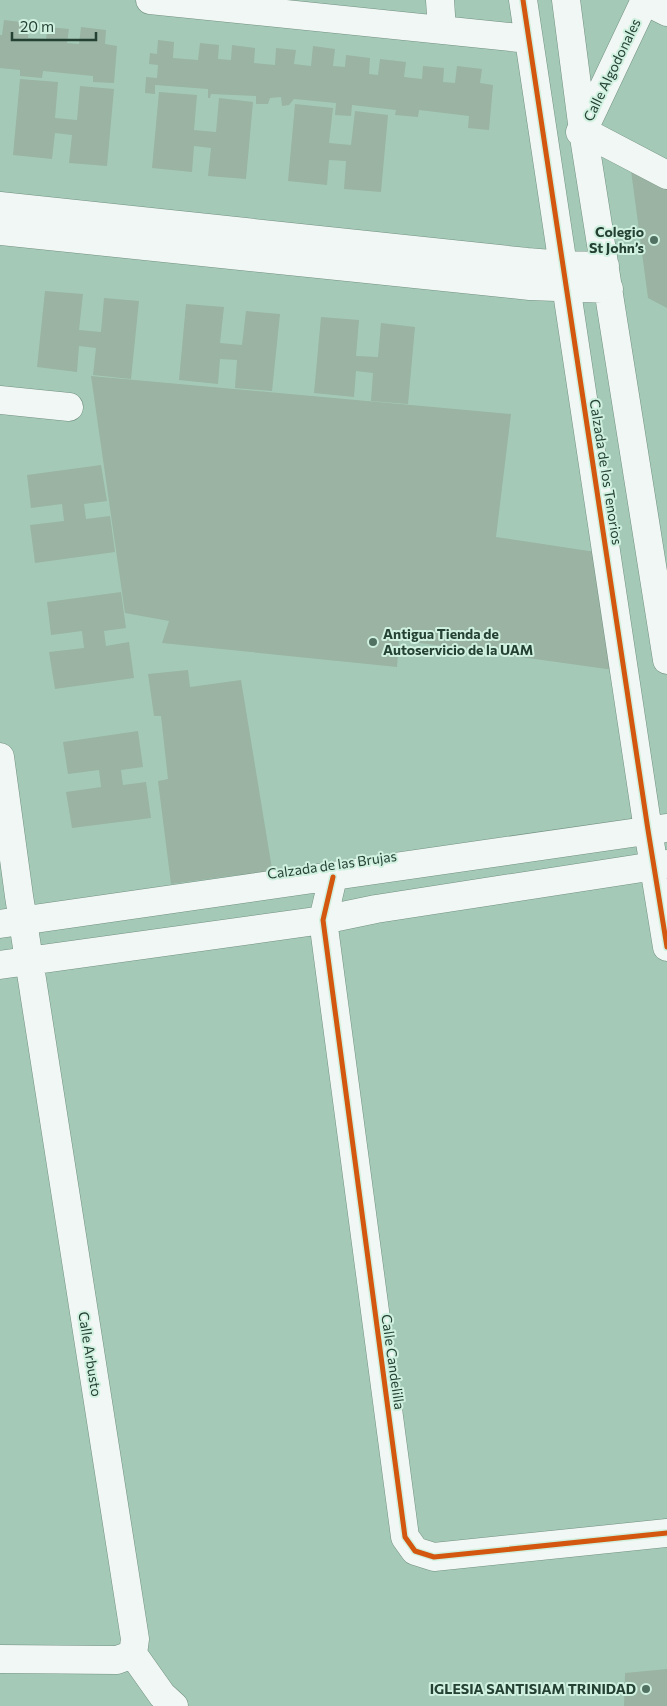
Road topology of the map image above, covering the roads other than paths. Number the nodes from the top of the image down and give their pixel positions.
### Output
1 (150, 0) edge
2 (440, 0) edge
3 (523, 0) edge
4 (566, 0) edge
5 (652, 4) edge
6 (442, 30) junction
7 (529, 39) junction
8 (583, 131) junction
9 (545, 143) junction
10 (667, 175) edge
11 (0, 206) edge
12 (0, 231) edge
13 (565, 276) junction
14 (607, 277) junction
15 (0, 400) edge
16 (69, 407) dead end
17 (655, 517) edge
18 (667, 660) edge
19 (0, 757) edge
20 (658, 829) edge
21 (518, 850) junction
22 (661, 866) edge
23 (333, 877) junction
24 (524, 886) junction
25 (0, 906) edge
26 (323, 920) junction
27 (12, 922) edge
28 (667, 947) edge
29 (29, 961) junction
30 (0, 965) edge
31 (667, 1533) edge
32 (133, 1654) junction
33 (0, 1659) edge
34 (174, 1706) edge

1 - 6 street
2 - 6 street
3 - 7 street, Calzada de los Tenorios
4 - 8 street
5 - 8 street, Calle Algodonales
6 - 7 street
7 - 9 street, Calzada de los Tenorios
8 - 9 street, Calle Algodonales
8 - 10 street
8 - 14 street
9 - 13 street, Calzada de los Tenorios
11 - 13 street
12 - 13 street
13 - 14 street
13 - 20 street, Calzada de los Tenorios
14 - 17 street
15 - 16 street
17 - 18 street
19 - 27 street, Calle Arbusto
20 - 21 street, Calzada de las Brujas
20 - 22 street, Calzada de los Tenorios
21 - 23 street, Calzada de las Brujas
21 - 24 street
22 - 24 street
22 - 28 street, Calzada de los Tenorios
23 - 26 street
23 - 27 street, Calzada de las Brujas
24 - 26 street
25 - 27 street
26 - 29 street
26 - 31 street, Calle Candelilla
27 - 29 street, Calle Arbusto
29 - 30 street
29 - 32 street, Calle Arbusto
32 - 33 street
32 - 34 street

